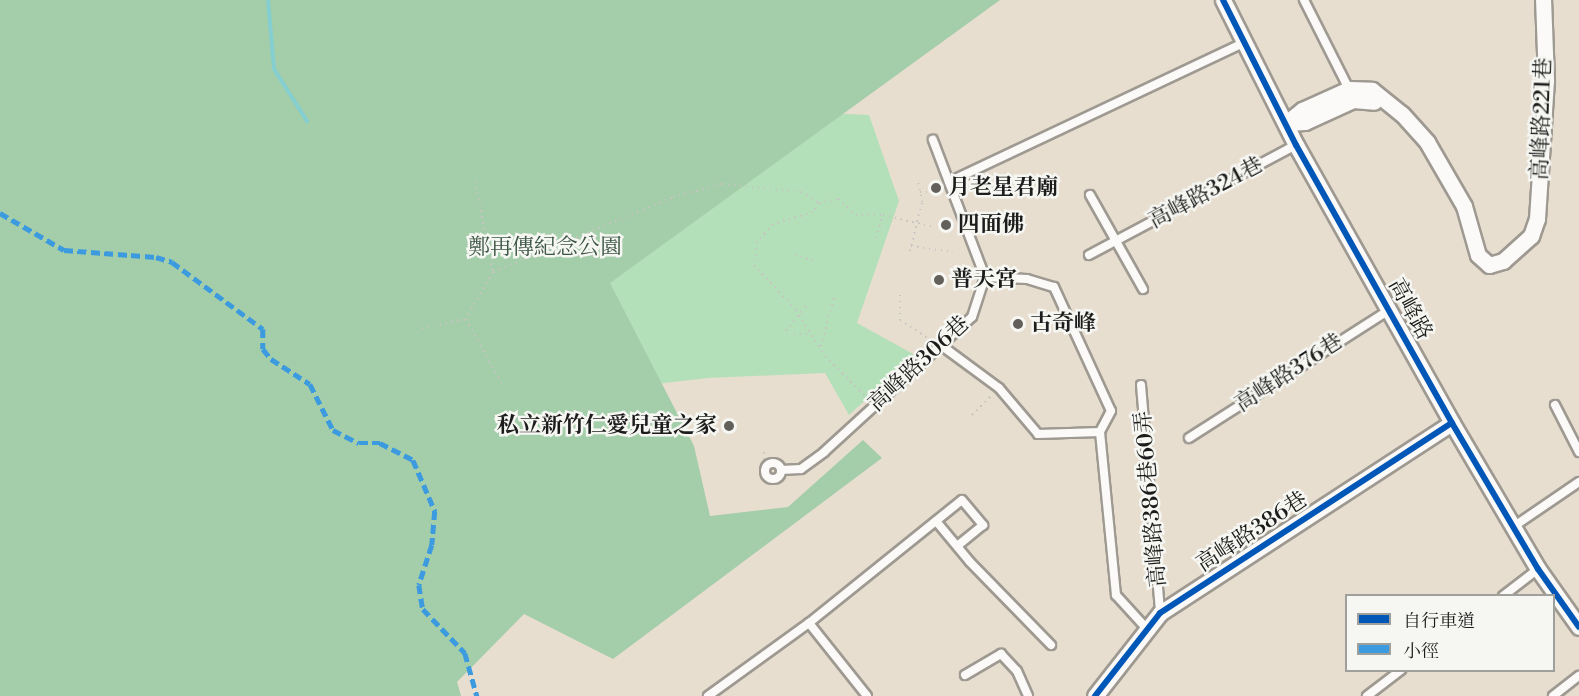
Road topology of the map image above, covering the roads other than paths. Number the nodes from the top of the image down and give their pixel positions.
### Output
1 (1223, 0) edge
2 (1304, 0) edge
3 (1543, 0) edge
4 (1245, 42) junction
5 (1349, 89) junction
6 (1402, 114) junction
7 (1286, 123) junction
8 (933, 140) dead end
9 (1296, 145) junction
10 (949, 182) junction
11 (1090, 195) dead end
12 (1116, 240) junction
13 (1089, 255) dead end
14 (985, 277) junction
15 (1143, 289) dead end
16 (1390, 309) junction
17 (942, 346) junction
18 (1141, 385) dead end
19 (1555, 405) dead end
20 (1452, 423) junction
21 (1100, 432) junction
22 (1189, 438) dead end
23 (1579, 452) edge
24 (765, 471) road end
25 (1579, 482) edge
26 (936, 521) junction
27 (1513, 527) junction
28 (957, 546) junction
29 (1539, 569) junction
30 (1506, 594) edge
31 (1160, 613) junction
32 (809, 623) junction
33 (1579, 627) edge
34 (1147, 629) junction
35 (1051, 645) dead end
36 (1398, 672) edge
37 (965, 675) dead end
38 (1579, 676) edge
39 (1098, 695) edge
40 (708, 696) edge
41 (867, 696) edge
42 (1028, 696) edge
43 (1367, 696) edge
44 (1553, 696) edge

1 - 4 street, 高峰路
2 - 5 lane
3 - 6 street, 高峰路221巷
4 - 7 street, 高峰路
4 - 10 lane
5 - 6 street
5 - 7 street
6 - 7 street
7 - 9 street, 高峰路
8 - 10 lane
9 - 12 lane, 高峰路324巷
9 - 16 street, 高峰路
10 - 14 lane
11 - 12 lane
12 - 13 lane, 高峰路324巷
12 - 15 lane
14 - 17 lane, 高峰路306巷
14 - 21 lane
16 - 20 street, 高峰路
16 - 22 lane, 高峰路376巷
17 - 21 lane
17 - 24 lane, 高峰路306巷
18 - 31 lane, 高峰路386巷60弄
19 - 23 lane
20 - 27 street, 高峰路
20 - 31 street, 高峰路386巷
21 - 34 lane
25 - 27 lane
26 - 28 lane
26 - 28 lane
26 - 32 lane
27 - 29 street, 高峰路
28 - 35 lane
29 - 30 lane
29 - 33 street, 高峰路
31 - 34 street, 高峰路386巷
32 - 40 lane
32 - 41 lane
34 - 39 street, 高峰路386巷
36 - 43 lane
37 - 42 lane
38 - 44 lane

